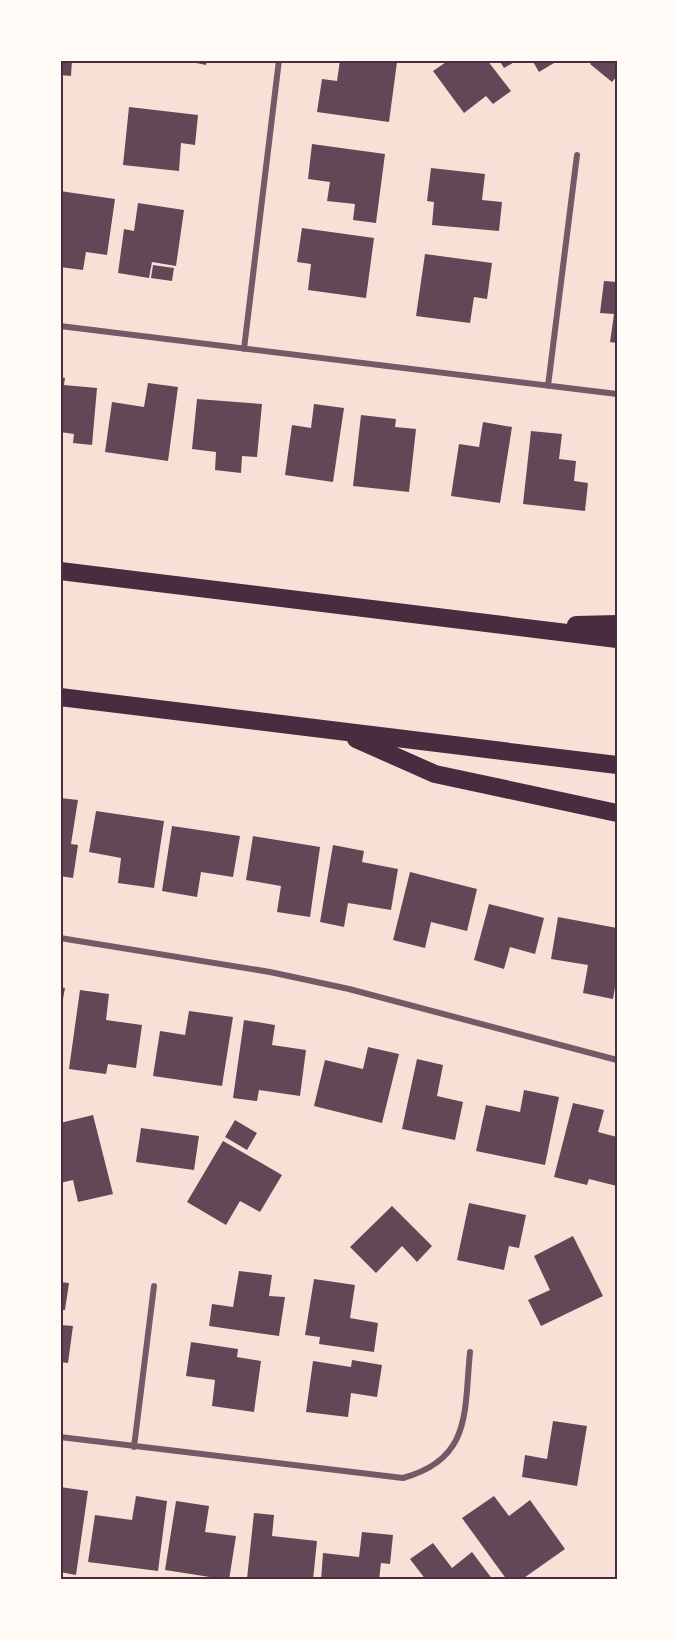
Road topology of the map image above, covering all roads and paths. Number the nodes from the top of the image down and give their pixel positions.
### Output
1 (279, 60) edge
2 (577, 155) dead end
3 (60, 326) edge
4 (244, 349) junction
5 (548, 386) junction
6 (617, 394) edge
7 (60, 571) edge
8 (617, 624) edge
9 (508, 626) junction
10 (617, 639) edge
11 (60, 697) edge
12 (338, 731) junction
13 (617, 765) edge
14 (617, 813) edge
15 (60, 938) edge
16 (617, 1060) edge
17 (154, 1286) dead end
18 (470, 1352) dead end
19 (60, 1437) edge
20 (134, 1447) junction

1 - 4 street
2 - 5 street
3 - 4 street
4 - 5 street
5 - 6 street
7 - 9 highway
8 - 9 highway
9 - 10 highway
11 - 12 highway
12 - 13 highway
12 - 14 highway
15 - 16 street
17 - 20 street
18 - 20 street
19 - 20 street

